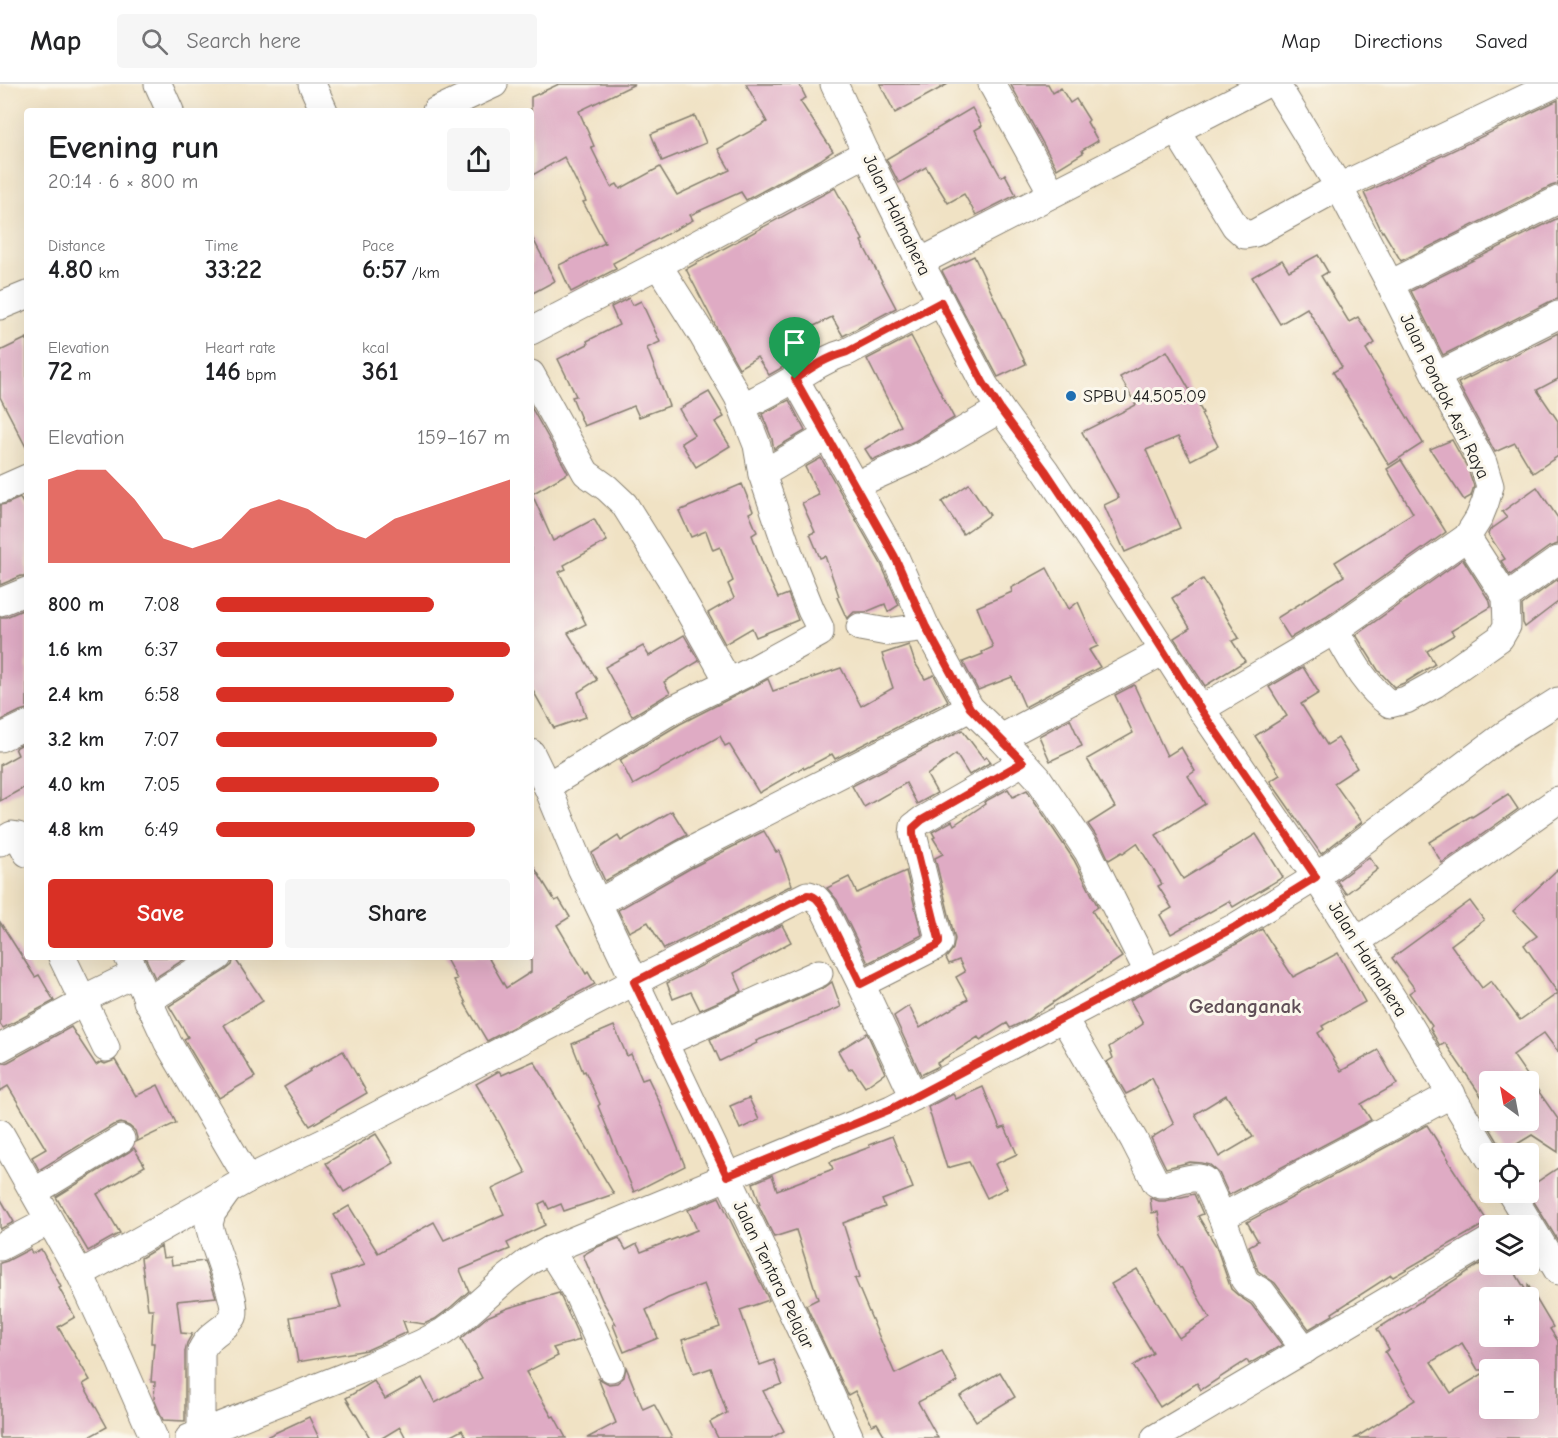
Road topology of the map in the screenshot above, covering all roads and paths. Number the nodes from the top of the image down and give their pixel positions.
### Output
1 (158, 84) edge
2 (312, 84) edge
3 (494, 84) edge
4 (834, 84) edge
5 (992, 84) edge
6 (1266, 84) edge
7 (1276, 84) edge
8 (1556, 84) edge
9 (169, 108) edge
10 (323, 108) edge
11 (442, 108) edge
12 (1176, 130) junction
13 (866, 153) junction
14 (1338, 187) junction
15 (1052, 193) junction
16 (1558, 200) edge
17 (920, 262) junction
18 (658, 265) junction
19 (1390, 284) junction
20 (24, 296) edge
21 (941, 302) junction
22 (0, 306) edge
23 (1558, 315) edge
24 (534, 329) edge
25 (1436, 376) junction
26 (795, 379) junction
27 (534, 380) edge
28 (742, 407) junction
29 (1000, 409) junction
30 (827, 436) junction
31 (762, 474) junction
32 (24, 479) edge
33 (855, 485) junction
34 (0, 490) edge
35 (1467, 537) junction
36 (1558, 560) edge
37 (24, 592) edge
38 (1506, 597) junction
39 (0, 602) edge
40 (860, 627) dead end
41 (926, 627) junction
42 (1335, 630) junction
43 (1164, 651) junction
44 (728, 681) junction
45 (1558, 701) edge
46 (970, 708) junction
47 (1201, 710) junction
48 (24, 726) edge
49 (0, 738) edge
50 (1001, 738) junction
51 (534, 759) edge
52 (1023, 762) junction
53 (547, 786) junction
54 (1558, 800) edge
55 (0, 842) edge
56 (24, 847) edge
57 (1316, 877) junction
58 (598, 903) junction
59 (1357, 941) junction
60 (63, 960) edge
61 (213, 960) edge
62 (127, 968) edge
63 (1148, 972) junction
64 (819, 973) dead end
65 (634, 982) junction
66 (861, 984) junction
67 (147, 1001) junction
68 (77, 1004) junction
69 (1063, 1017) junction
70 (664, 1043) junction
71 (0, 1048) edge
72 (106, 1048) dead end
73 (1452, 1094) junction
74 (914, 1097) junction
75 (0, 1133) edge
76 (121, 1139) dead end
77 (1480, 1143) edge
78 (727, 1176) junction
79 (238, 1185) junction
80 (34, 1192) junction
81 (1222, 1217) junction
82 (49, 1221) junction
83 (1539, 1246) edge
84 (0, 1247) edge
85 (1479, 1247) edge
86 (549, 1251) junction
87 (1558, 1271) edge
88 (80, 1274) junction
89 (1305, 1350) junction
90 (611, 1368) dead end
91 (195, 1436) edge
92 (154, 1438) edge
93 (850, 1438) edge
94 (1155, 1438) edge

1 - 9 street
2 - 10 street
3 - 11 street
4 - 13 street, Jalan Halmahera
5 - 15 street
6 - 12 street
7 - 14 street, Jalan Pondok Asri Raya
8 - 14 street
12 - 14 street
12 - 15 street
13 - 17 street, Jalan Halmahera
13 - 18 street
14 - 19 street, Jalan Pondok Asri Raya
15 - 17 street
16 - 19 street
17 - 21 street, Jalan Halmahera
18 - 24 street
18 - 28 street
19 - 25 street, Jalan Pondok Asri Raya
20 - 22 street
21 - 26 street
21 - 29 street, Jalan Halmahera
23 - 25 street
25 - 35 street, Jalan Pondok Asri Raya
26 - 28 street
26 - 30 street
27 - 44 street
28 - 31 street
29 - 33 street
29 - 43 street, Jalan Halmahera
30 - 31 street
30 - 33 street
31 - 44 street
32 - 34 street
33 - 41 street
35 - 38 street
35 - 42 street, Jalan Pondok Asri Raya
36 - 38 street
37 - 39 street
38 - 42 street
40 - 41 street
41 - 46 street
42 - 47 street, Jalan Pondok Asri Raya
43 - 47 street, Jalan Halmahera
43 - 50 street
44 - 53 street
45 - 57 street
46 - 50 street
46 - 58 street
47 - 57 street, Jalan Halmahera
48 - 49 street
50 - 52 street
51 - 53 street, Jalan Tentara Pelajar
52 - 63 street
52 - 66 street
53 - 58 street, Jalan Tentara Pelajar
54 - 59 street
55 - 56 street
57 - 59 street, Jalan Halmahera
57 - 63 street
58 - 65 street, Jalan Tentara Pelajar
59 - 73 street, Jalan Halmahera
60 - 68 street
61 - 67 street
62 - 67 street
62 - 68 street
63 - 69 street
64 - 70 street
65 - 66 street
65 - 70 street, Jalan Tentara Pelajar
65 - 79 street
66 - 74 street
67 - 79 street
68 - 71 street
68 - 72 street
69 - 74 street
69 - 81 street
70 - 78 street, Jalan Tentara Pelajar
73 - 77 street, Jalan Halmahera
73 - 81 street
74 - 78 street
75 - 80 street
76 - 80 street
78 - 86 street
78 - 93 street, Jalan Tentara Pelajar
79 - 88 street
79 - 91 street
80 - 82 street
81 - 89 street
82 - 84 street
82 - 88 street
83 - 87 street
85 - 89 street
86 - 90 street
86 - 91 street
88 - 92 street
89 - 94 street

